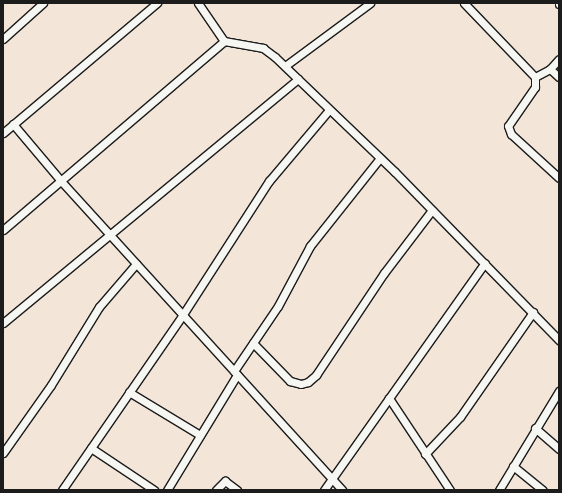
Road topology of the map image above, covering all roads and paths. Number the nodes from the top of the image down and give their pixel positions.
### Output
1 (43, 3) edge
2 (157, 3) edge
3 (198, 3) edge
4 (370, 3) edge
5 (464, 3) edge
6 (3, 39) edge
7 (224, 41) junction
8 (559, 59) edge
9 (285, 66) junction
10 (550, 69) junction
11 (535, 77) junction
12 (559, 77) edge
13 (298, 79) junction
14 (329, 110) junction
15 (13, 124) junction
16 (3, 132) edge
17 (380, 158) junction
18 (559, 178) edge
19 (61, 181) junction
20 (432, 210) junction
21 (3, 230) edge
22 (110, 235) junction
23 (485, 263) junction
24 (136, 264) junction
25 (533, 312) junction
26 (182, 316) junction
27 (3, 323) edge
28 (559, 340) edge
29 (253, 343) junction
30 (236, 373) junction
31 (559, 391) edge
32 (129, 392) junction
33 (388, 398) junction
34 (535, 428) junction
35 (200, 435) junction
36 (90, 448) junction
37 (559, 449) edge
38 (3, 453) edge
39 (425, 454) junction
40 (513, 466) junction
41 (332, 479) junction
42 (62, 490) edge
43 (154, 490) edge
44 (167, 490) edge
45 (216, 490) edge
46 (238, 490) edge
47 (324, 490) edge
48 (342, 490) edge
49 (450, 490) edge
50 (499, 490) edge
51 (543, 490) edge

1 - 6 street
2 - 15 street
3 - 7 street
4 - 9 street
5 - 11 street
7 - 9 street
7 - 19 street
8 - 10 street
9 - 13 street
10 - 11 street
10 - 12 street
11 - 18 street
13 - 14 street
13 - 22 street
14 - 17 street
14 - 26 street
15 - 16 street
15 - 19 street
17 - 20 street
17 - 29 street
19 - 21 street
19 - 22 street
20 - 23 street
20 - 29 street
22 - 24 street
22 - 27 street
23 - 25 street
23 - 33 street
24 - 26 street
24 - 38 street
25 - 28 street
25 - 39 street
26 - 30 street
26 - 32 street
29 - 30 street
30 - 35 street
30 - 41 street
31 - 34 street
32 - 35 street
32 - 36 street
33 - 39 street
33 - 41 street
34 - 37 street
34 - 40 street
35 - 44 street
36 - 42 street
36 - 43 street
39 - 49 street
40 - 50 street
40 - 51 street
41 - 47 street
41 - 48 street
45 - 46 street

